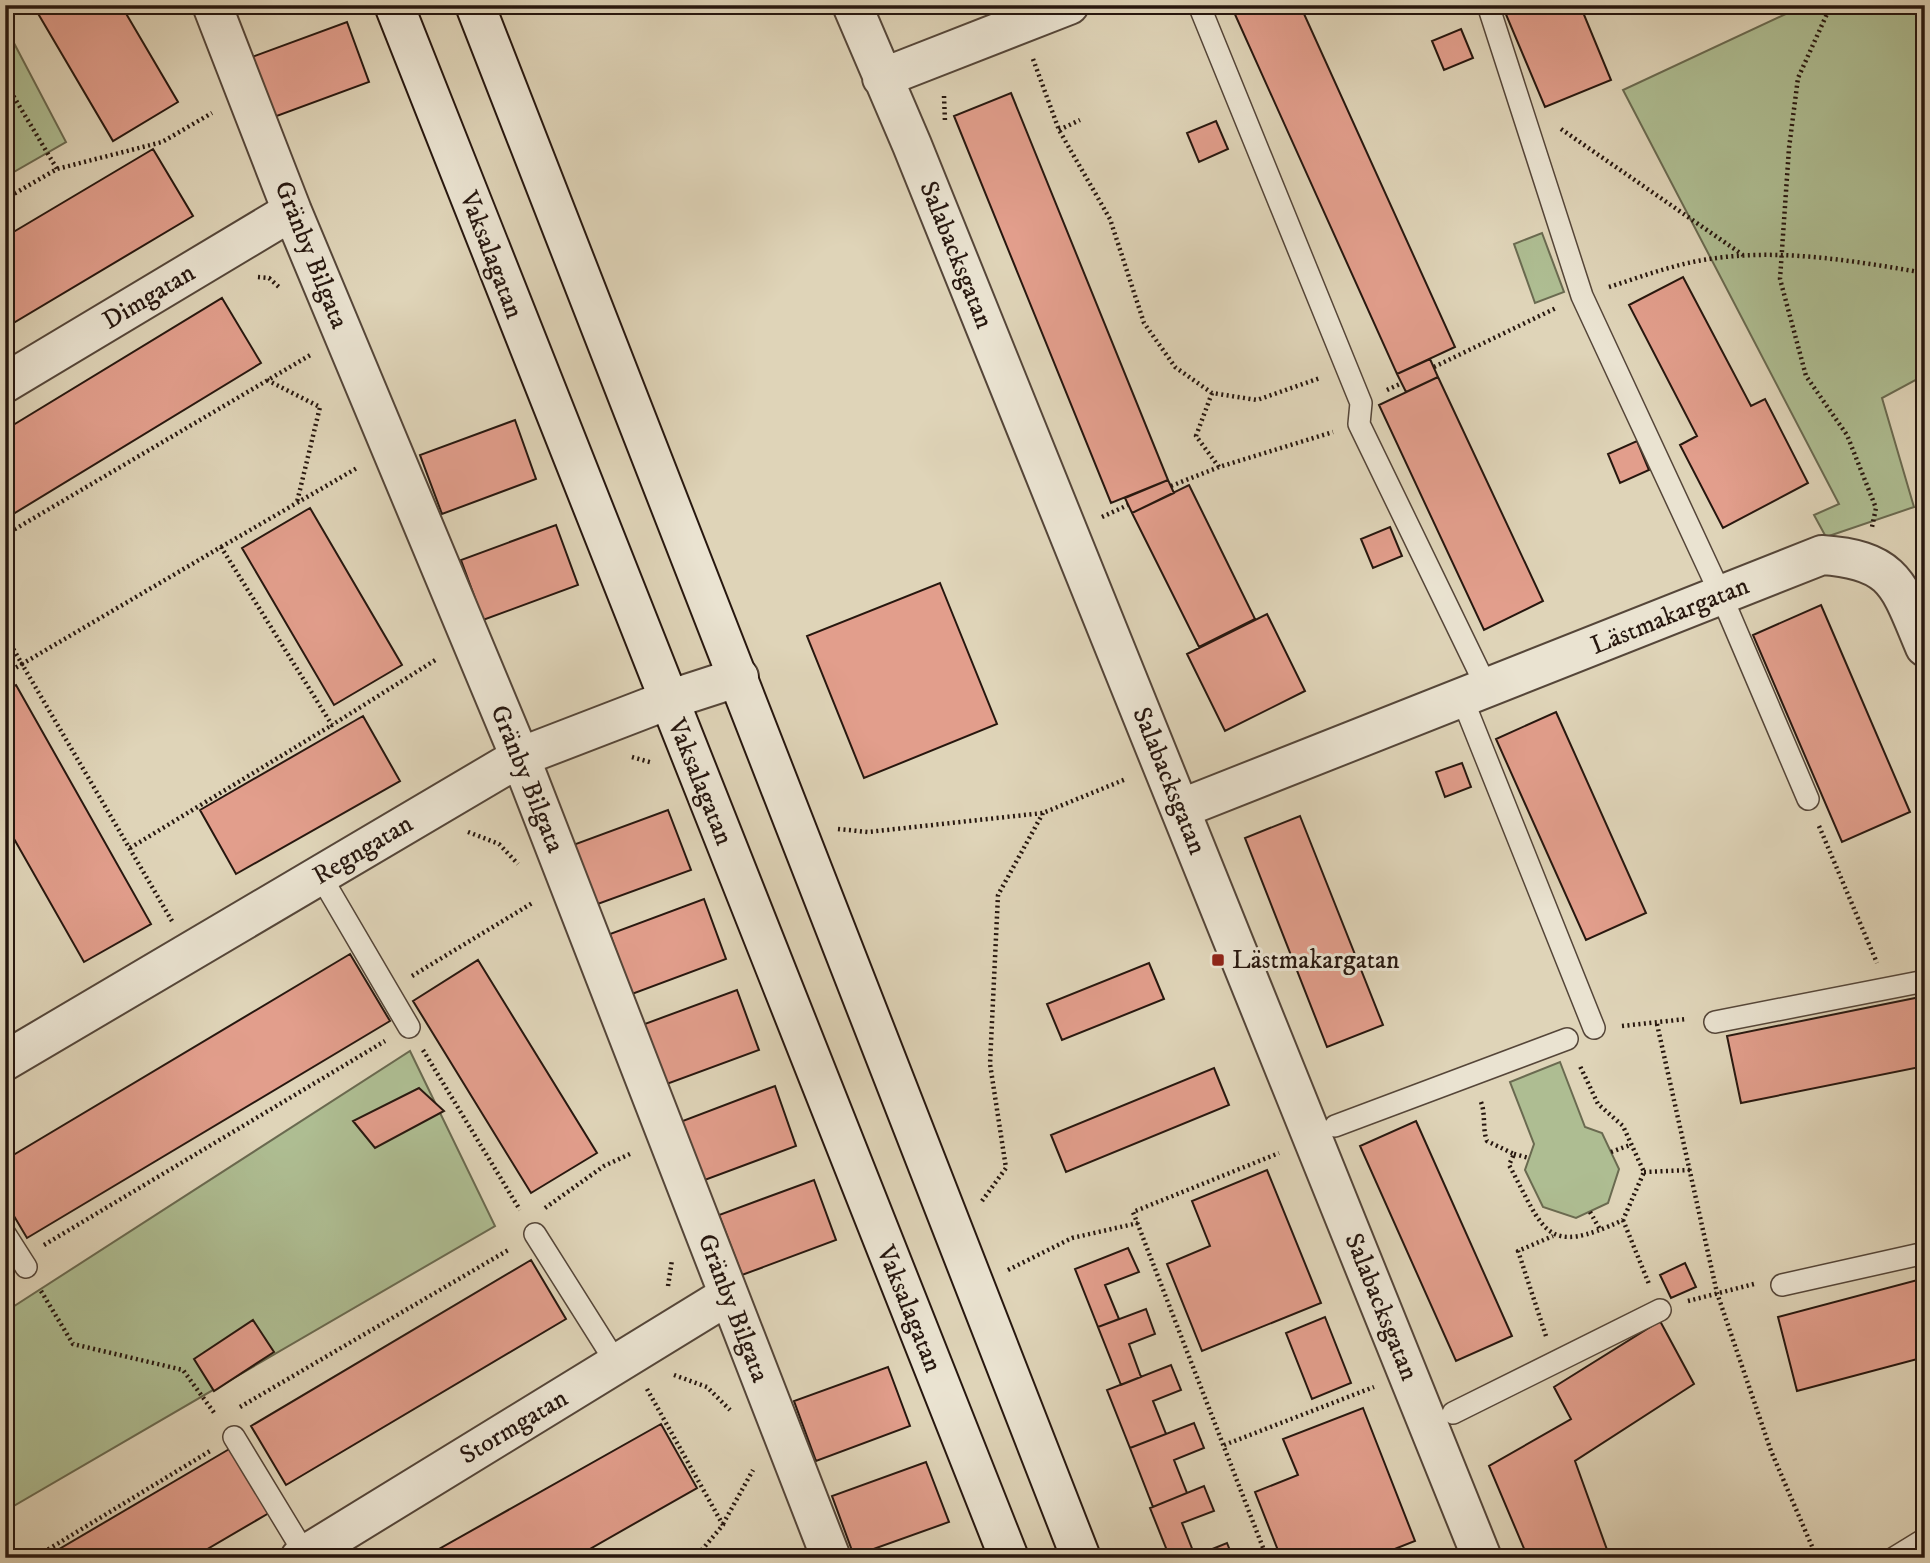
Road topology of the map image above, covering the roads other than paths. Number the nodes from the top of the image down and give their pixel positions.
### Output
1 (212, 5) edge
2 (394, 5) edge
3 (474, 5) edge
4 (852, 5) edge
5 (1069, 5) edge
6 (1199, 5) edge
7 (1488, 5) edge
8 (882, 78) junction
9 (292, 211) junction
10 (5, 383) edge
11 (1721, 596) junction
12 (1925, 648) edge
13 (739, 677) junction
14 (1475, 693) junction
15 (668, 701) junction
16 (520, 757) junction
17 (1808, 799) road end
18 (1180, 809) junction
19 (320, 875) junction
20 (1925, 981) edge
21 (1715, 1022) road end
22 (409, 1027) road end
23 (1594, 1028) road end
24 (1567, 1038) road end
25 (5, 1061) edge
26 (1335, 1126) dead end
27 (531, 1227) road end
28 (5, 1234) edge
29 (1925, 1253) edge
30 (26, 1267) road end
31 (1782, 1285) road end
32 (727, 1296) junction
33 (1660, 1310) road end
34 (629, 1368) junction
35 (1453, 1413) dead end
36 (234, 1437) road end
37 (1925, 1539) edge
38 (302, 1556) edge
39 (831, 1558) edge
40 (1009, 1558) edge
41 (1082, 1558) edge
42 (1482, 1558) edge
43 (1894, 1558) edge

1 - 9 street, Gränby Bilgata
2 - 15 street, Vaksalagatan
3 - 13 street
4 - 8 street, Salabacksgatan
5 - 8 street
6 - 14 lane
7 - 11 lane
8 - 18 street, Salabacksgatan
9 - 10 street, Dimgatan
9 - 16 street, Gränby Bilgata
11 - 12 street, Lästmakargatan
11 - 14 street, Lästmakargatan
11 - 17 lane
13 - 15 street, Regngatan
13 - 41 street
14 - 18 street, Lästmakargatan
14 - 23 lane
15 - 16 street, Regngatan
15 - 40 street, Vaksalagatan
16 - 19 street, Regngatan
16 - 32 street, Gränby Bilgata
18 - 42 street, Salabacksgatan
19 - 22 lane
19 - 25 street, Regngatan
20 - 21 lane
24 - 26 lane
27 - 34 lane
28 - 30 lane
29 - 31 lane
32 - 34 street, Stormgatan
32 - 39 street, Gränby Bilgata
33 - 35 lane
34 - 38 street, Stormgatan
36 - 38 lane
37 - 43 lane

